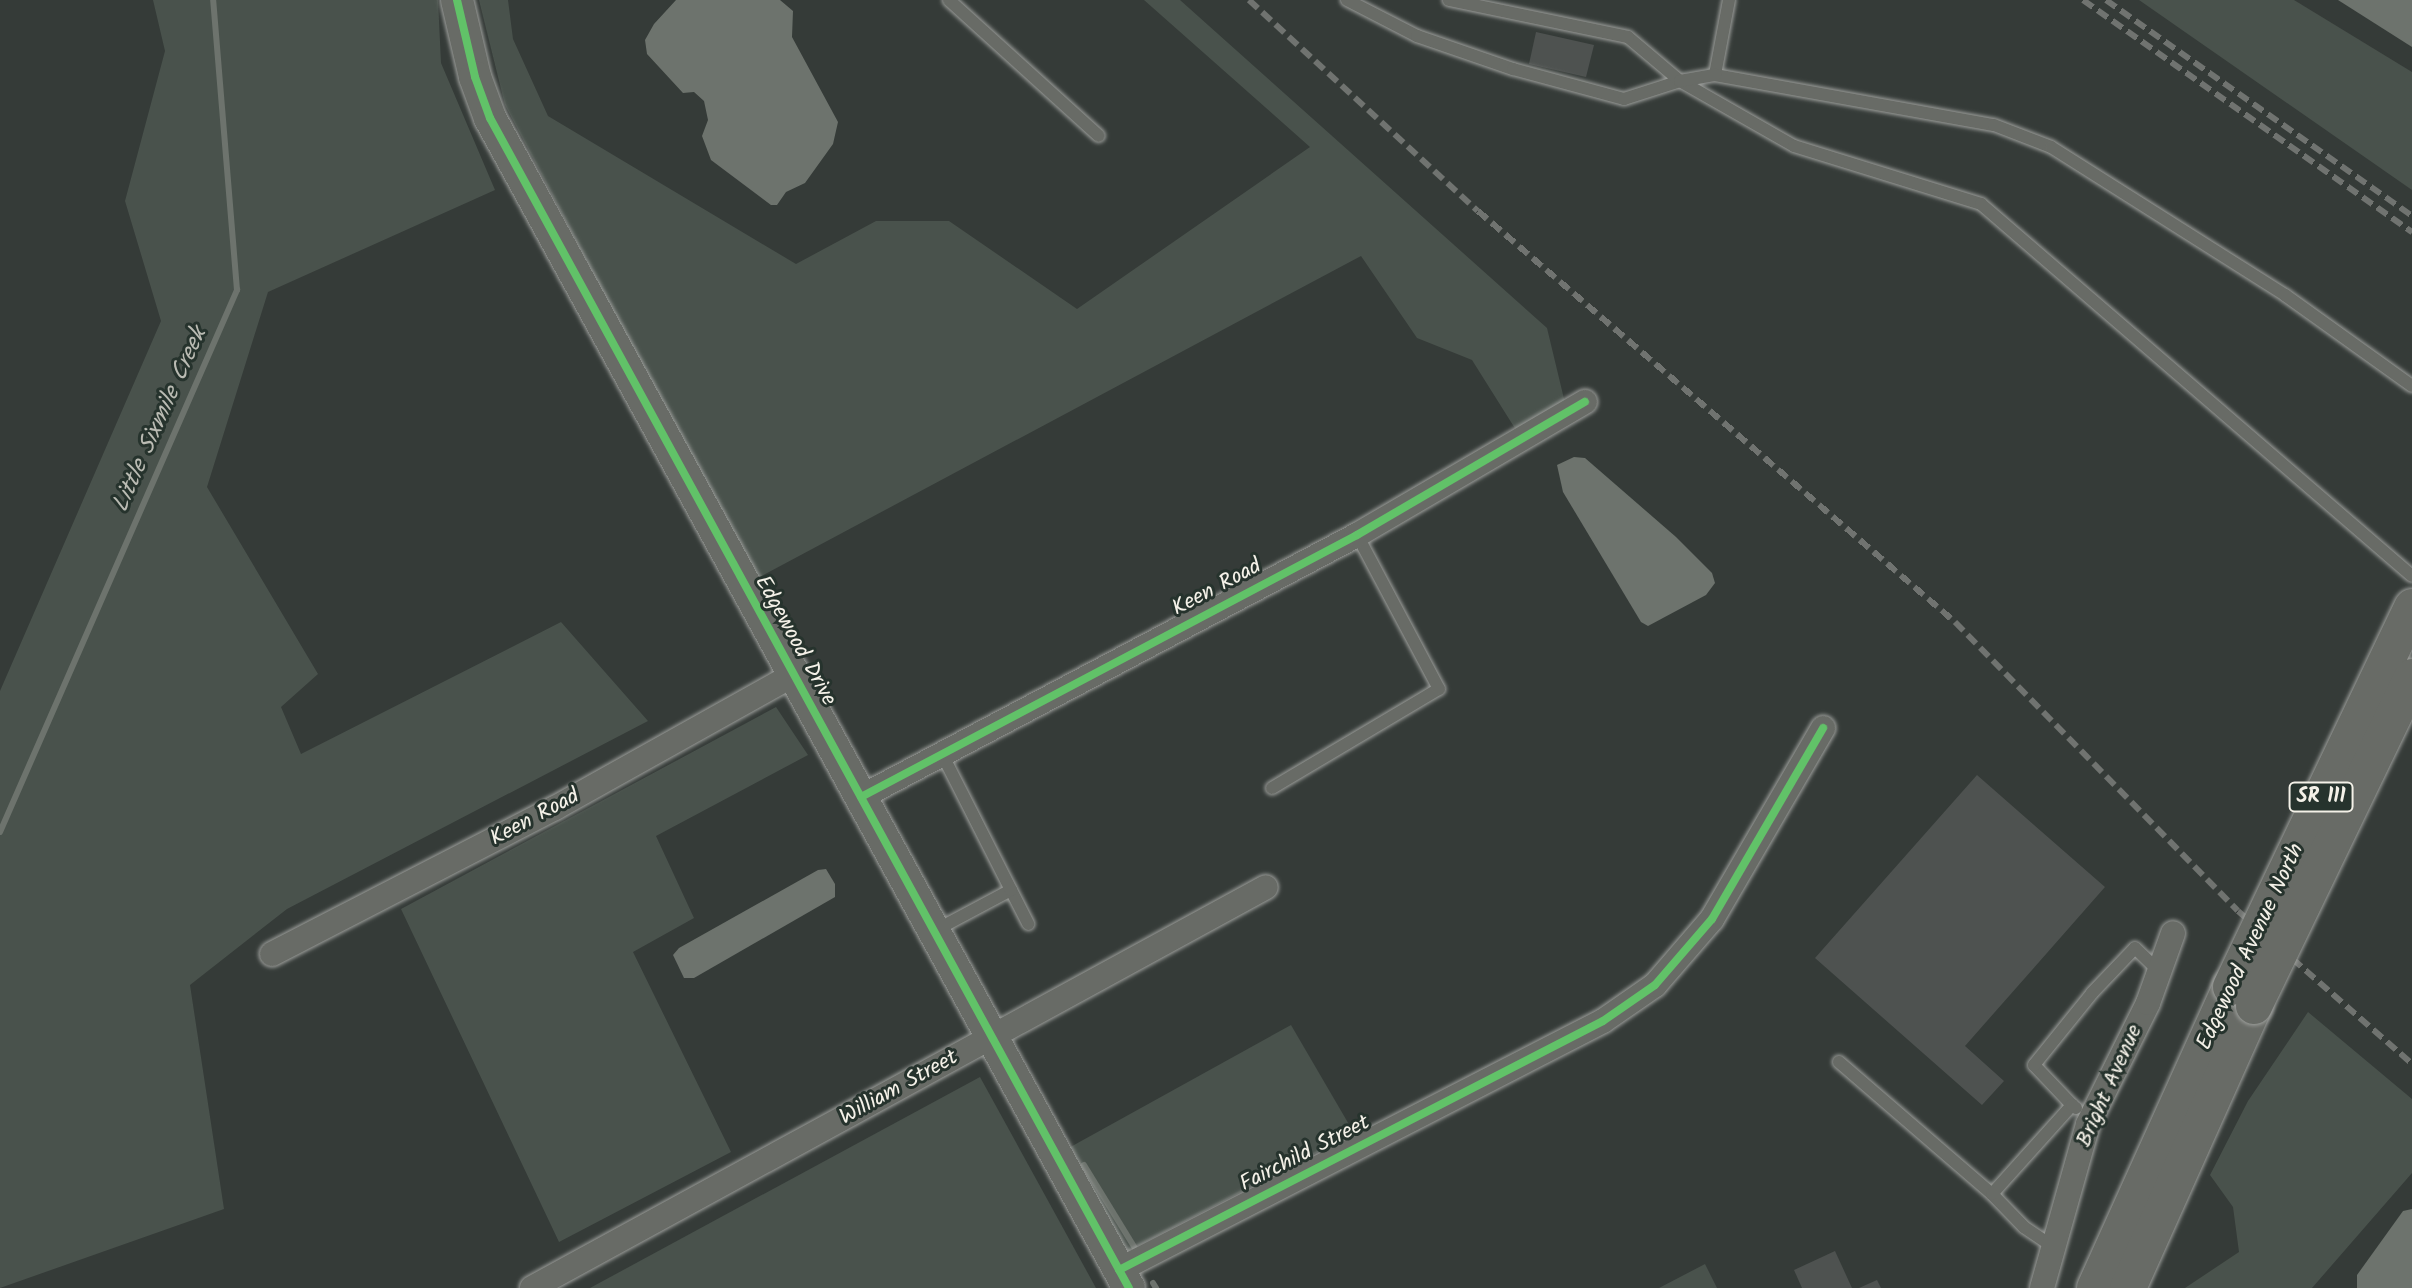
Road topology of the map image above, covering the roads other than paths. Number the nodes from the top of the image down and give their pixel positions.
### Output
1 (457, 0) edge
2 (949, 0) edge
3 (1347, 0) edge
4 (1449, 0) edge
5 (1729, 0) edge
6 (1507, 5) edge
7 (1715, 75) junction
8 (1680, 81) junction
9 (1099, 136) dead end
10 (2412, 386) edge
11 (1585, 402) dead end
12 (1357, 535) junction
13 (2412, 576) edge
14 (2412, 607) edge
15 (793, 675) junction
16 (2412, 677) edge
17 (1823, 728) dead end
18 (942, 754) junction
19 (1272, 788) dead end
20 (861, 797) junction
21 (1266, 887) dead end
22 (1011, 890) junction
23 (1028, 924) dead end
24 (933, 932) junction
25 (2173, 933) dead end
26 (272, 954) dead end
27 (2159, 971) junction
28 (2243, 996) junction
29 (991, 1038) junction
30 (1839, 1062) dead end
31 (2081, 1112) junction
32 (1992, 1194) junction
33 (2052, 1246) junction
34 (1124, 1279) edge
35 (532, 1288) edge
36 (2042, 1288) edge
37 (2095, 1288) edge
38 (2128, 1288) edge

1 - 15 street, Edgewood Drive
2 - 9 lane
3 - 8 lane
4 - 6 lane
5 - 7 lane
6 - 8 lane
7 - 8 lane
7 - 10 lane
8 - 13 lane
11 - 12 street, Keen Road
12 - 18 street, Keen Road
12 - 19 lane
14 - 28 main road, Edgewood Avenue North / SR 111, bridge
15 - 20 street, Edgewood Drive
15 - 26 street, Keen Road
16 - 28 main road, Edgewood Avenue North / SR 111, bridge
17 - 34 street, Fairchild Street
18 - 20 street, Keen Road
18 - 22 lane
20 - 24 street, Edgewood Drive
21 - 29 street, William Street
22 - 23 lane
22 - 24 lane
24 - 29 street, Edgewood Drive
25 - 27 street, Bright Avenue
27 - 31 street, Bright Avenue
27 - 31 lane
28 - 37 main road, Edgewood Avenue North / SR 111
28 - 38 main road, Edgewood Avenue North / SR 111
29 - 34 street, Edgewood Drive
29 - 35 street, William Street
30 - 32 lane
31 - 32 lane
31 - 33 street, Bright Avenue
32 - 33 lane
33 - 36 street, Bright Avenue

